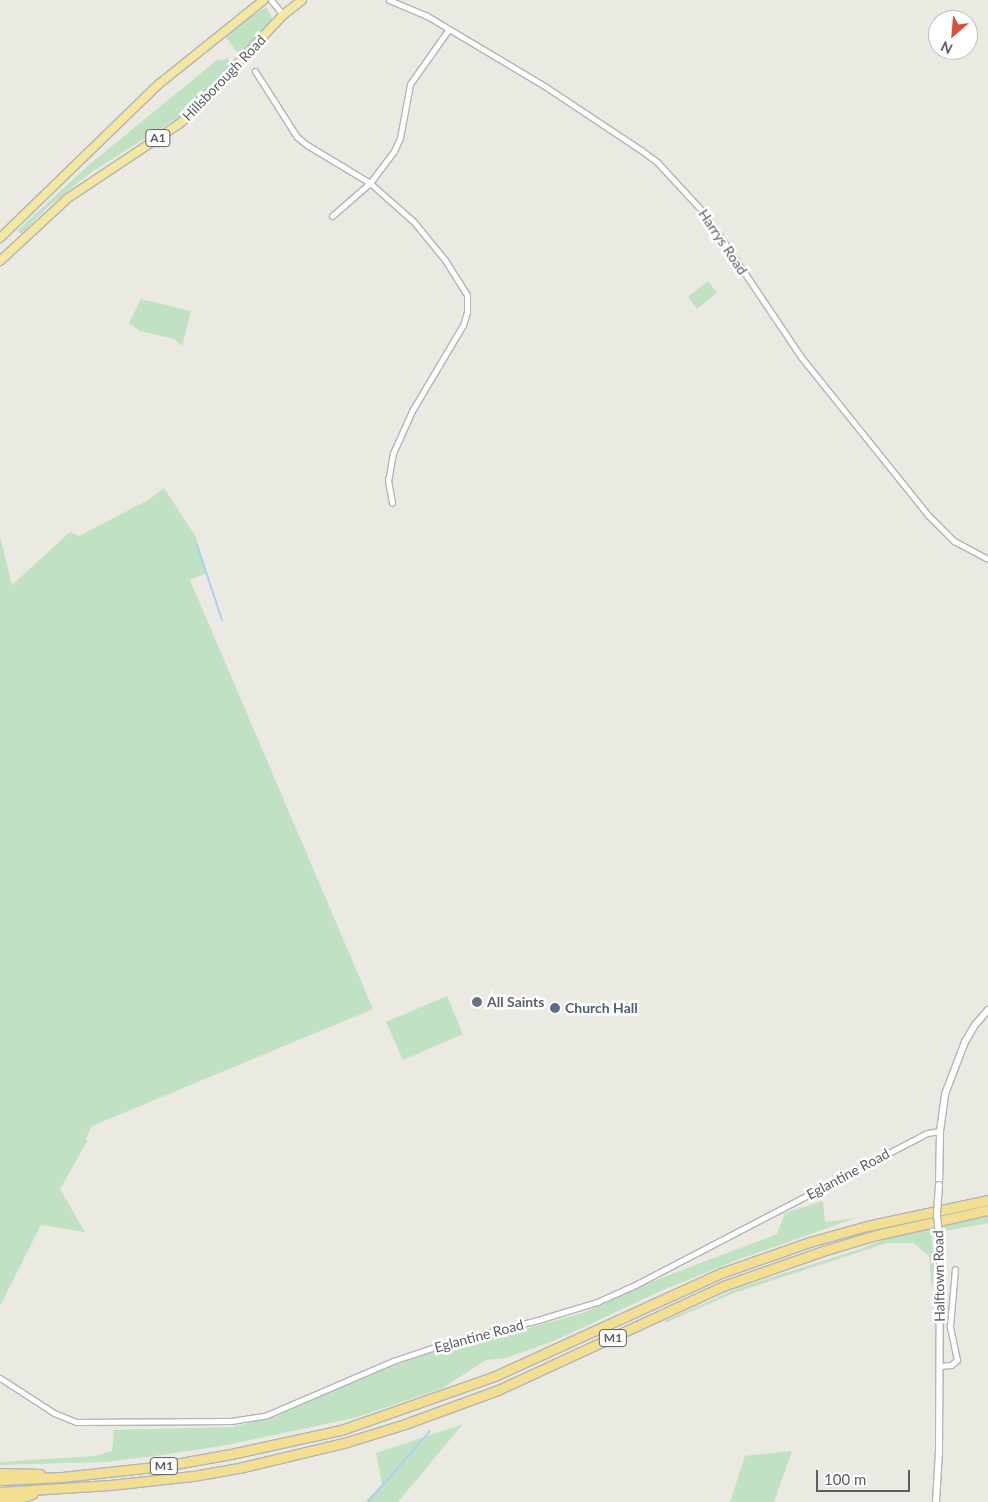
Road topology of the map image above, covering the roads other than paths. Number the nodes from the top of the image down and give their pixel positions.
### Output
1 (264, 0) edge
2 (271, 0) edge
3 (302, 0) edge
4 (389, 0) edge
5 (283, 15) junction
6 (449, 29) junction
7 (255, 71) dead end
8 (370, 183) junction
9 (332, 216) dead end
10 (0, 238) edge
11 (0, 261) edge
12 (392, 504) dead end
13 (988, 559) edge
14 (988, 1010) edge
15 (940, 1131) junction
16 (988, 1200) edge
17 (988, 1210) edge
18 (955, 1269) dead end
19 (939, 1366) junction
20 (0, 1378) edge
21 (0, 1473) edge
22 (62, 1477) junction
23 (0, 1480) edge
24 (44, 1490) junction
25 (0, 1492) edge
26 (0, 1500) edge
27 (936, 1502) edge

1 - 10 highway
2 - 5 street
3 - 5 highway, Hillsborough Road / A1
4 - 6 street, Harrys Road
5 - 11 highway, Hillsborough Road / A1
6 - 8 street
6 - 13 street, Harrys Road
7 - 8 street
8 - 9 street
8 - 12 street
14 - 15 street, Halftown Road
15 - 19 street, Halftown Road, bridge
15 - 20 street, Eglantine Road
16 - 22 highway, M1
17 - 24 highway, M1
18 - 19 street, Halftown Road
19 - 27 street, Halftown Road
21 - 22 highway
22 - 23 highway, M1
24 - 25 highway, M1
24 - 26 highway

